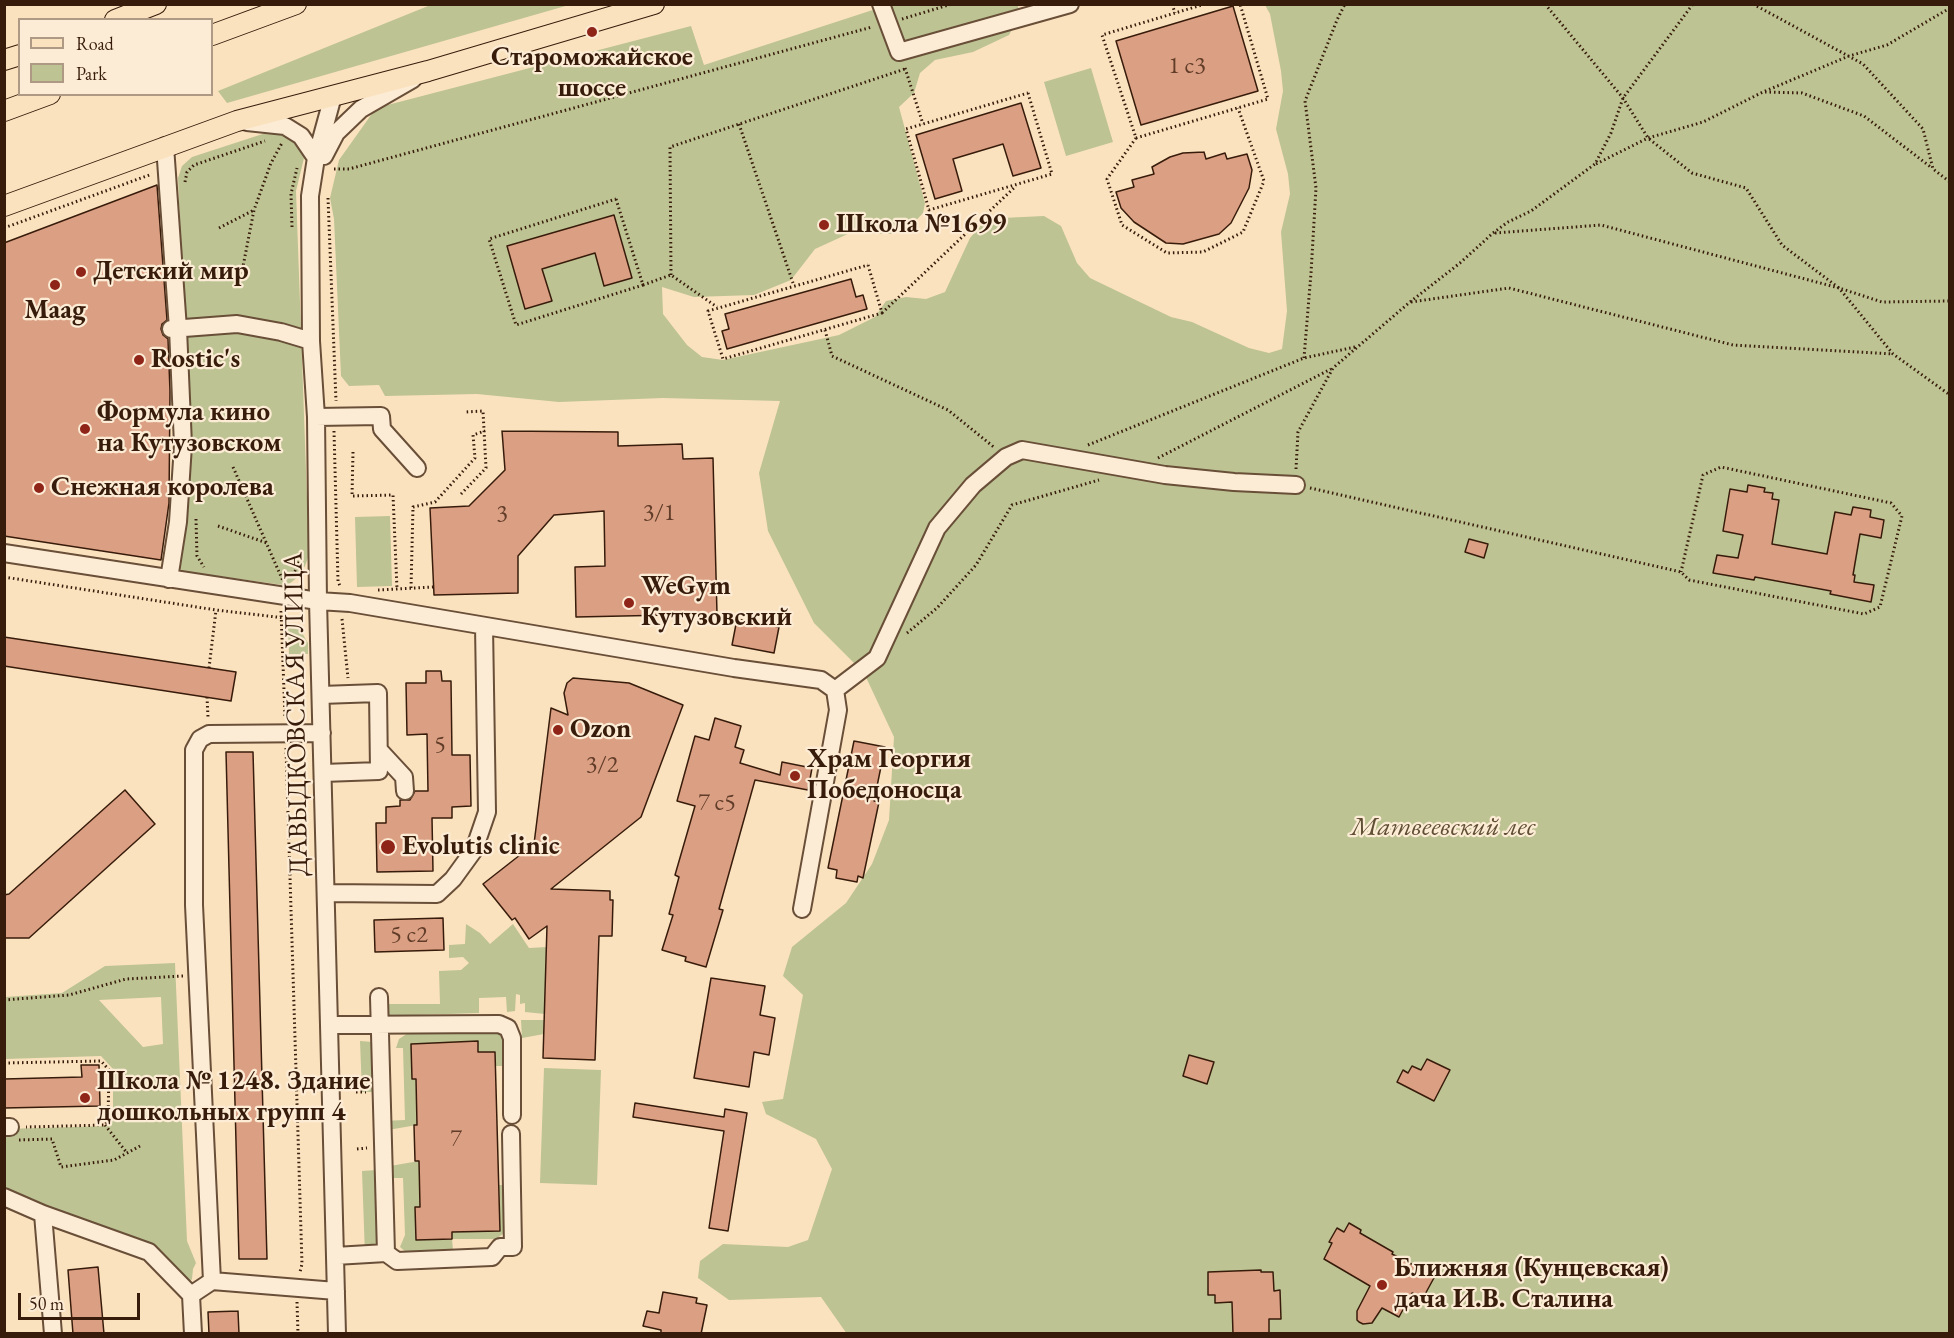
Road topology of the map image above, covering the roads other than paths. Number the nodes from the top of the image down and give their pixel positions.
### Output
1 (156, 4) edge
2 (296, 4) edge
3 (654, 4) edge
4 (881, 4) edge
5 (1070, 4) edge
6 (120, 18) edge
7 (213, 36) edge
8 (428, 71) junction
9 (45, 96) edge
10 (333, 96) junction
11 (4, 111) edge
12 (237, 121) junction
13 (165, 146) junction
14 (316, 158) junction
15 (313, 176) junction
16 (4, 206) edge
17 (174, 329) junction
18 (311, 341) junction
19 (316, 417) junction
20 (417, 468) dead end
21 (1296, 485) road end
22 (4, 554) edge
23 (170, 579) junction
24 (318, 601) junction
25 (484, 626) junction
26 (835, 690) junction
27 (321, 695) junction
28 (322, 733) junction
29 (379, 750) junction
30 (323, 773) junction
31 (405, 791) dead end
32 (326, 898) junction
33 (447, 900) dead end
34 (802, 909) dead end
35 (379, 997) dead end
36 (330, 1025) junction
37 (380, 1025) junction
38 (512, 1115) dead end
39 (511, 1134) dead end
40 (4, 1197) edge
41 (43, 1214) junction
42 (386, 1253) junction
43 (335, 1256) junction
44 (212, 1281) junction
45 (336, 1291) junction
46 (191, 1295) junction
47 (53, 1334) edge
48 (193, 1334) edge
49 (337, 1334) edge

1 - 6 main road
2 - 7 main road
3 - 8 main road
4 - 5 street
8 - 10 main road
8 - 15 street
9 - 11 main road
10 - 12 main road
10 - 14 street, ДАВЫДКОВСКАЯ УЛИЦА
12 - 13 main road
12 - 14 street
13 - 16 main road
13 - 17 street
14 - 15 street, ДАВЫДКОВСКАЯ УЛИЦА
15 - 18 street, ДАВЫДКОВСКАЯ УЛИЦА
17 - 18 street
17 - 23 street
18 - 19 street, ДАВЫДКОВСКАЯ УЛИЦА
19 - 20 street
19 - 24 street, ДАВЫДКОВСКАЯ УЛИЦА
21 - 26 street
22 - 23 street
23 - 24 street
24 - 25 street
24 - 27 street, ДАВЫДКОВСКАЯ УЛИЦА
25 - 26 street
25 - 32 street
26 - 34 street
27 - 28 street, ДАВЫДКОВСКАЯ УЛИЦА
27 - 29 street
28 - 30 street, ДАВЫДКОВСКАЯ УЛИЦА
28 - 44 street
29 - 30 street
29 - 31 street
30 - 32 street, ДАВЫДКОВСКАЯ УЛИЦА
32 - 33 street
32 - 36 street, ДАВЫДКОВСКАЯ УЛИЦА
35 - 37 street
36 - 37 street
36 - 43 street, ДАВЫДКОВСКАЯ УЛИЦА
37 - 38 street
37 - 42 street
39 - 42 street
40 - 41 street
41 - 46 street
41 - 47 street
42 - 43 street
43 - 45 street, ДАВЫДКОВСКАЯ УЛИЦА
44 - 45 street
44 - 46 street
45 - 49 street, ДАВЫДКОВСКАЯ УЛИЦА
46 - 48 street

